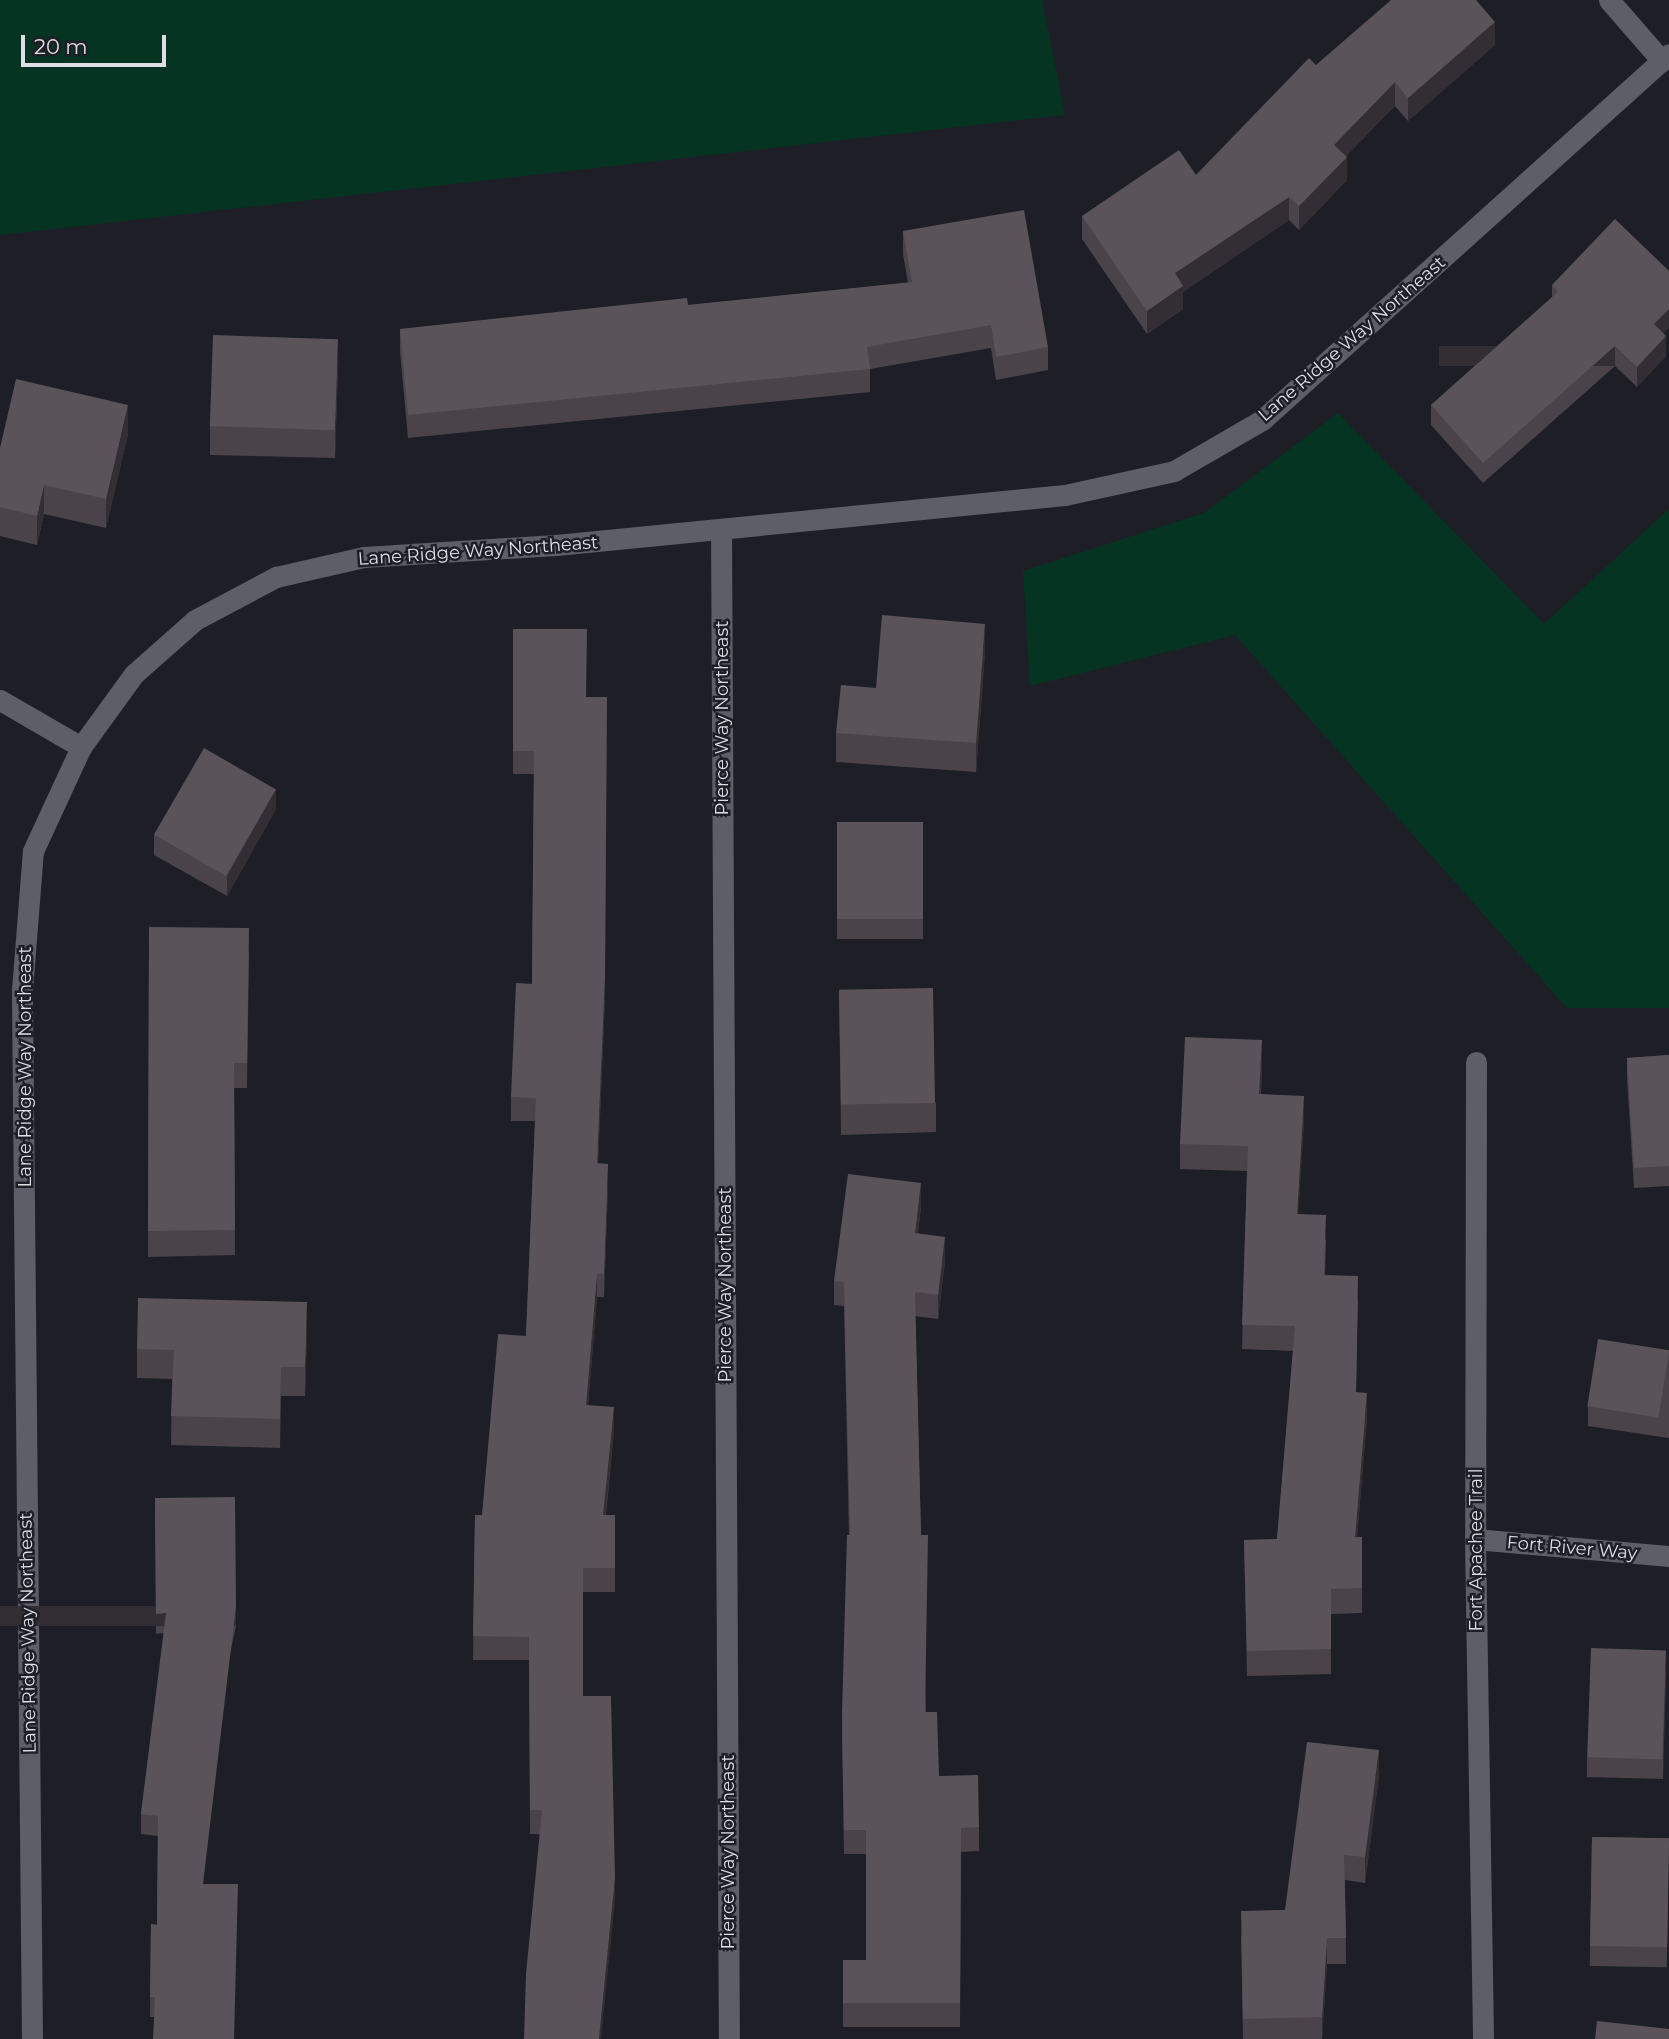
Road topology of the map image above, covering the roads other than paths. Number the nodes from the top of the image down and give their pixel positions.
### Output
1 (1609, 0) edge
2 (1665, 58) edge
3 (721, 530) junction
4 (0, 700) edge
5 (80, 747) junction
6 (1476, 1062) dead end
7 (1475, 1539) junction
8 (1669, 1556) edge
9 (32, 2039) edge
10 (729, 2039) edge
11 (1483, 2039) edge

1 - 2 street
2 - 3 street, Lane Ridge Way Northeast
3 - 5 street, Lane Ridge Way Northeast
3 - 10 street, Pierce Way Northeast
4 - 5 street
5 - 9 street, Lane Ridge Way Northeast
6 - 7 street, Fort Apachee Trail
7 - 8 street, Fort River Way
7 - 11 street, Fort Apachee Trail

